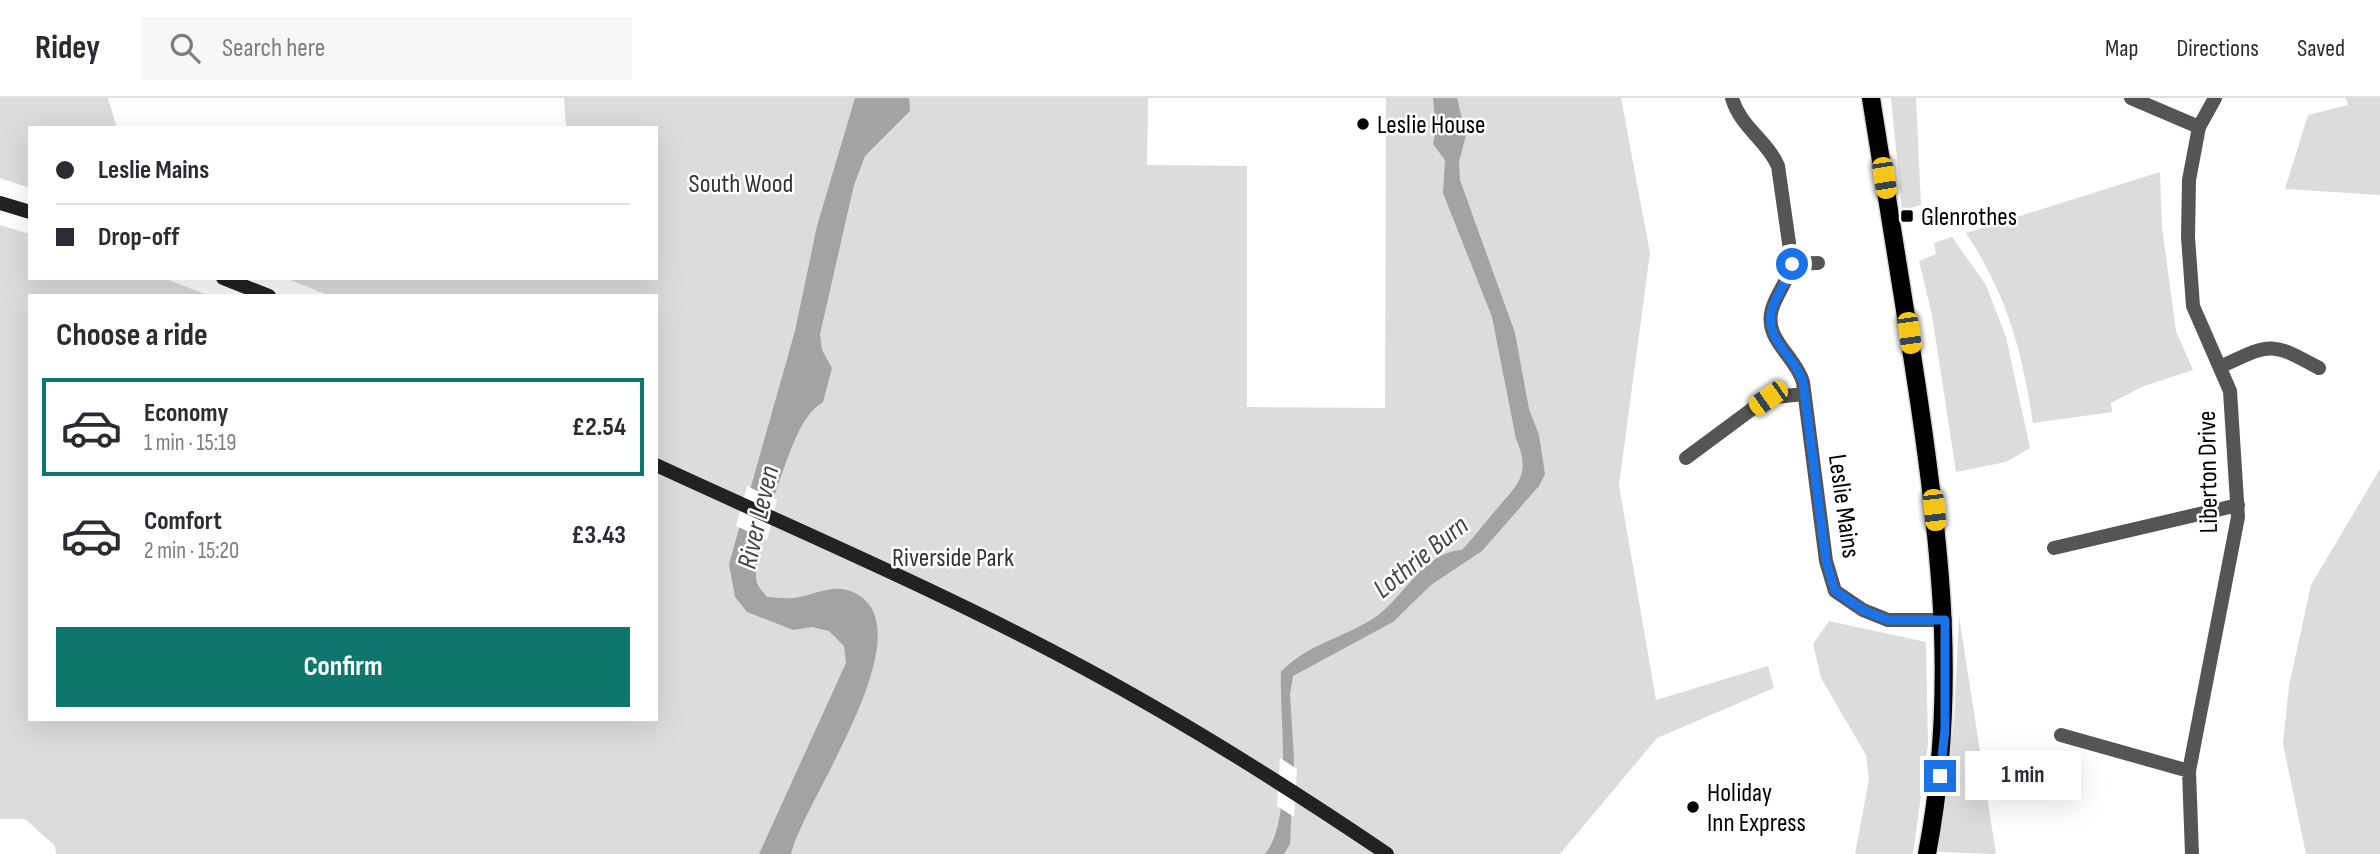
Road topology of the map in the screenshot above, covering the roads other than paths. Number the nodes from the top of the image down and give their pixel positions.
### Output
1 (1732, 98) edge
2 (1871, 98) edge
3 (2132, 98) edge
4 (2214, 98) edge
5 (2199, 127) junction
6 (0, 203) edge
7 (28, 211) edge
8 (1818, 263) dead end
9 (1792, 264) junction
10 (228, 280) edge
11 (264, 294) edge
12 (2220, 367) junction
13 (2319, 368) dead end
14 (1804, 394) junction
15 (1686, 458) dead end
16 (658, 466) edge
17 (2238, 505) junction
18 (2054, 548) dead end
19 (1945, 620) junction
20 (2061, 735) dead end
21 (2189, 771) junction
22 (1387, 854) edge
23 (1927, 854) edge
24 (2192, 854) edge

1 - 9 street
2 - 19 main road
3 - 5 street
4 - 5 street, Liberton Drive
5 - 12 street, Liberton Drive
6 - 7 main road
8 - 9 street
9 - 14 street, Leslie Mains
10 - 11 main road
12 - 13 street
12 - 17 street, Liberton Drive
14 - 15 street
14 - 19 street, Leslie Mains
16 - 22 main road
17 - 18 street
17 - 21 street, Liberton Drive
19 - 23 main road
20 - 21 street
21 - 24 street, Liberton Drive

